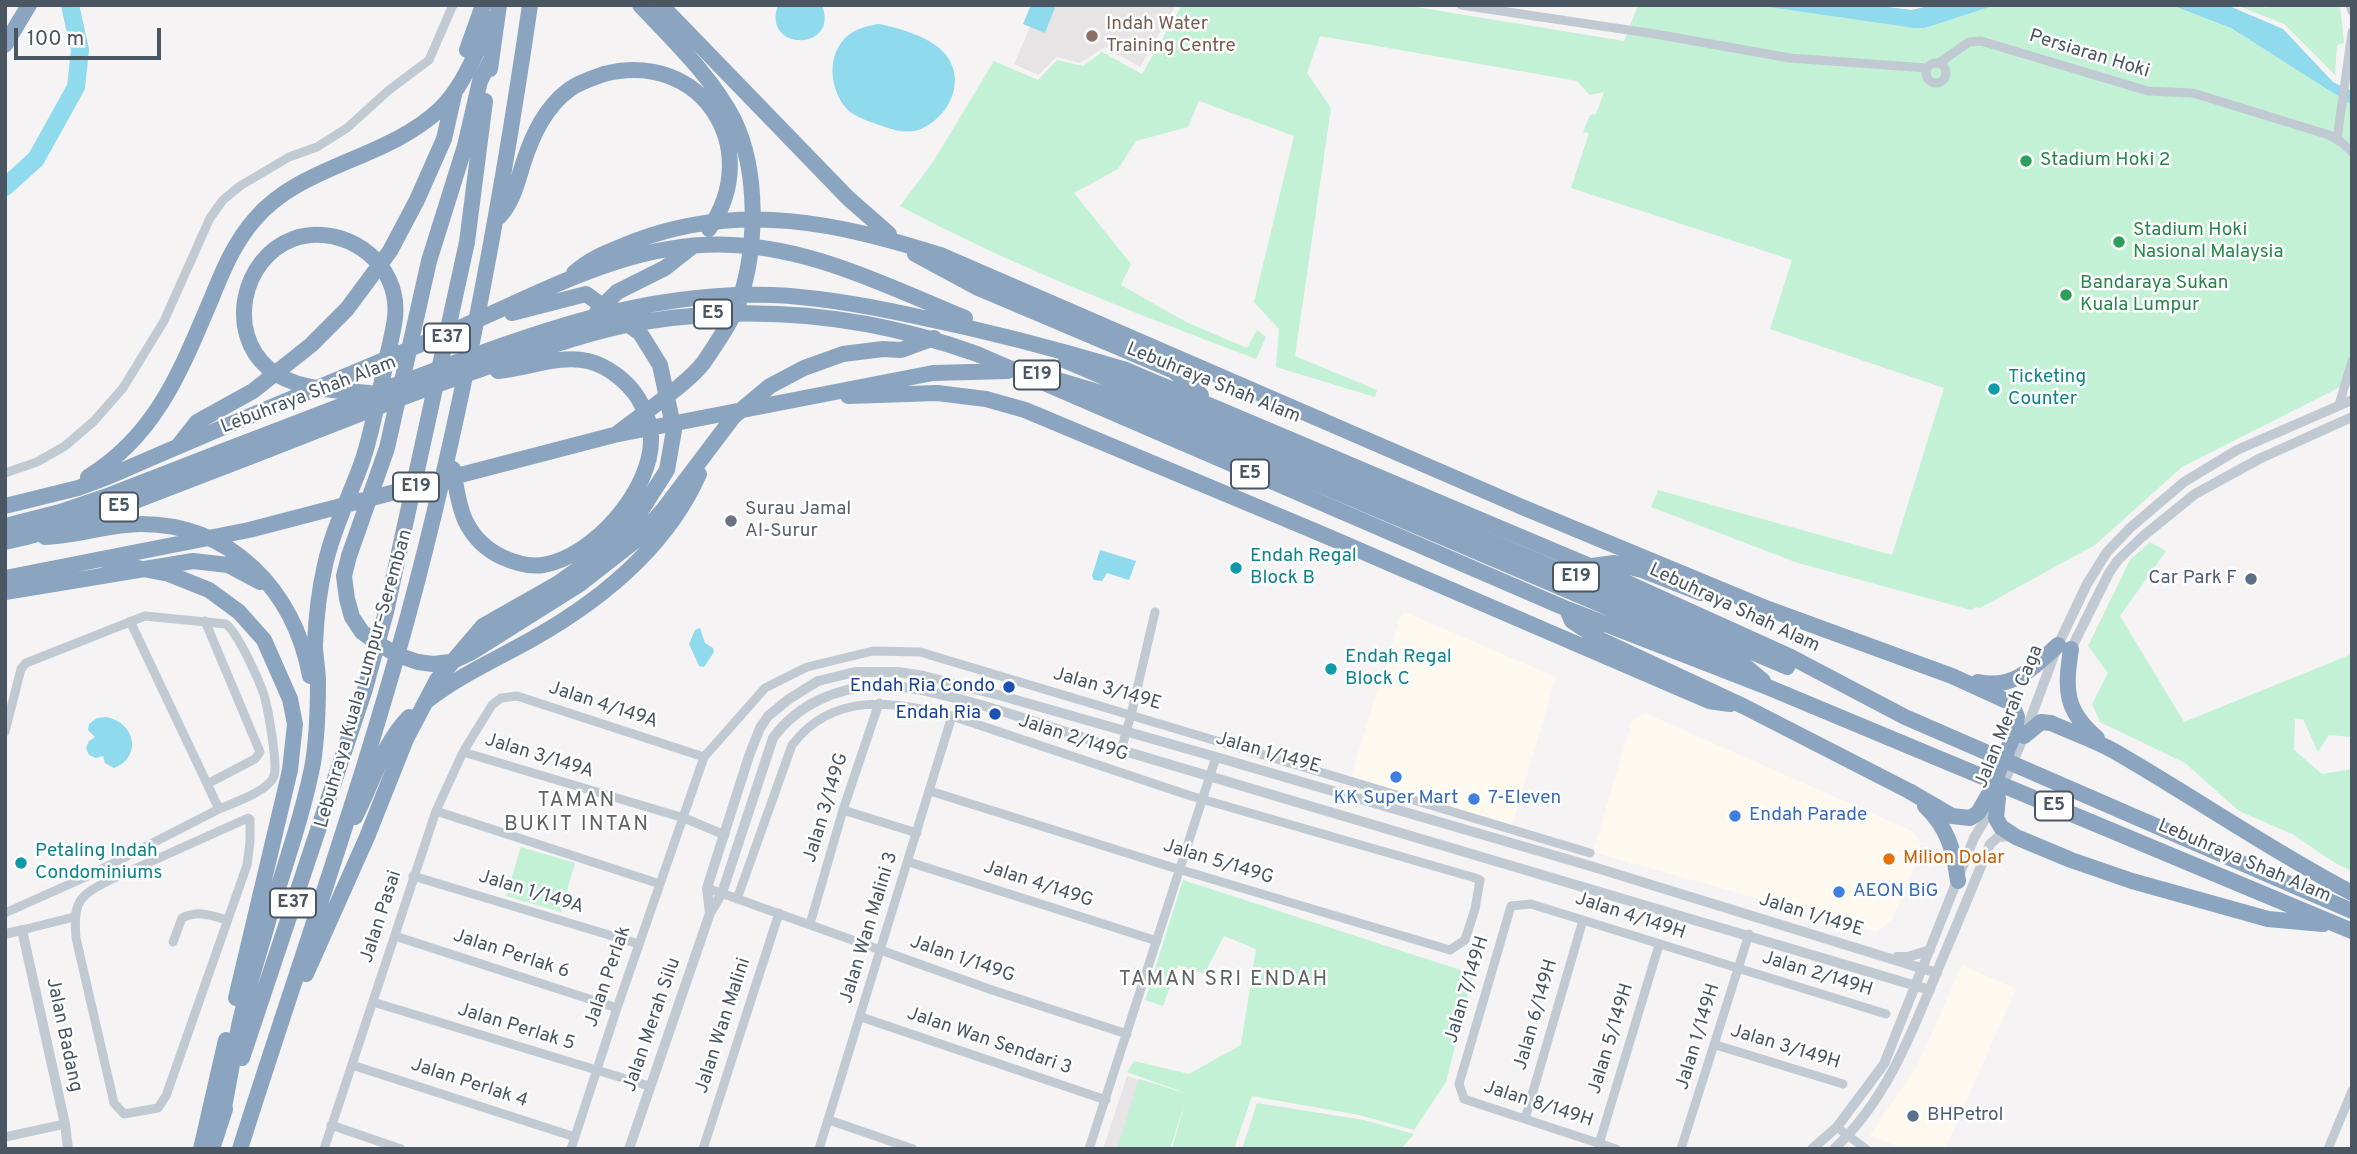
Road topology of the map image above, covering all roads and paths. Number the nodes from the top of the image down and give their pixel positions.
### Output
1 (29, 5) edge
2 (453, 5) edge
3 (530, 5) edge
4 (640, 5) edge
5 (661, 5) edge
6 (1461, 5) edge
7 (2350, 5) edge
8 (494, 6) edge
9 (2352, 11) edge
10 (2352, 32) edge
11 (5, 45) edge
12 (491, 60) junction
13 (1939, 63) junction
14 (1927, 68) junction
15 (2337, 139) junction
16 (2352, 152) edge
17 (497, 219) junction
18 (566, 279) junction
19 (593, 316) junction
20 (453, 331) junction
21 (934, 338) junction
22 (2352, 361) edge
23 (475, 372) junction
24 (375, 393) junction
25 (827, 395) junction
26 (2352, 400) edge
27 (1211, 405) junction
28 (2339, 405) junction
29 (2352, 417) edge
30 (614, 435) junction
31 (1241, 443) junction
32 (712, 444) junction
33 (177, 447) junction
34 (450, 453) junction
35 (5, 473) edge
36 (5, 506) edge
37 (12, 525) edge
38 (29, 537) junction
39 (5, 542) edge
40 (98, 560) junction
41 (1590, 566) junction
42 (5, 578) edge
43 (274, 591) junction
44 (5, 592) edge
45 (1763, 607) junction
46 (1567, 610) junction
47 (1155, 611) dead end
48 (130, 621) junction
49 (205, 621) junction
50 (2064, 647) junction
51 (1952, 676) junction
52 (1770, 688) junction
53 (316, 695) junction
54 (879, 703) junction
55 (492, 705) joint
56 (1743, 705) junction
57 (1131, 715) junction
58 (952, 716) junction
59 (1905, 717) junction
60 (5, 732) edge
61 (1126, 732) junction
62 (2024, 736) junction
63 (1121, 750) junction
64 (2112, 750) junction
65 (463, 752) junction
66 (704, 757) junction
67 (1216, 757) junction
68 (1209, 777) junction
69 (207, 784) junction
70 (1909, 790) junction
71 (930, 791) junction
72 (1202, 798) junction
73 (1998, 798) junction
74 (219, 809) junction
75 (843, 810) junction
76 (436, 811) junction
77 (684, 818) junction
78 (917, 833) junction
79 (724, 835) junction
80 (2016, 836) junction
81 (340, 839) junction
82 (1590, 853) dead end
83 (909, 862) junction
84 (1180, 870) junction
85 (413, 876) junction
86 (1958, 881) junction
87 (660, 884) junction
88 (707, 888) junction
89 (722, 893) junction
90 (2352, 893) edge
91 (737, 899) junction
92 (1511, 906) joint
93 (1475, 909) joint
94 (2352, 911) edge
95 (5, 913) edge
96 (710, 913) junction
97 (779, 913) junction
98 (74, 917) junction
99 (228, 920) junction
100 (1583, 920) junction
101 (810, 924) junction
102 (2345, 928) edge
103 (22, 930) junction
104 (5, 934) edge
105 (1749, 934) junction
106 (395, 936) junction
107 (1157, 941) junction
108 (173, 942) dead end
109 (639, 944) junction
110 (1659, 945) junction
111 (881, 950) junction
112 (1930, 950) junction
113 (1880, 956) junction
114 (1922, 968) junction
115 (1738, 969) junction
116 (1937, 973) junction
117 (1893, 978) junction
118 (1915, 984) junction
119 (1930, 990) junction
120 (373, 1002) junction
121 (617, 1008) junction
122 (1905, 1010) junction
123 (1885, 1014) dead end
124 (861, 1017) junction
125 (1128, 1034) junction
126 (1716, 1045) junction
127 (270, 1054) junction
128 (352, 1065) junction
129 (597, 1071) junction
130 (1459, 1084) joint
131 (1843, 1084) dead end
132 (649, 1086) junction
133 (2352, 1091) edge
134 (1106, 1100) junction
135 (222, 1118) junction
136 (1525, 1119) junction
137 (828, 1120) junction
138 (65, 1124) junction
139 (331, 1125) junction
140 (1838, 1127) junction
141 (1848, 1136) junction
142 (5, 1137) edge
143 (575, 1137) junction
144 (1599, 1144) junction
145 (68, 1149) edge
146 (201, 1149) edge
147 (212, 1149) edge
148 (240, 1149) edge
149 (324, 1149) edge
150 (401, 1149) edge
151 (571, 1149) edge
152 (629, 1149) edge
153 (703, 1149) edge
154 (819, 1149) edge
155 (913, 1149) edge
156 (1089, 1149) edge
157 (1616, 1149) edge
158 (1681, 1149) edge
159 (1812, 1149) edge
160 (1834, 1149) edge
161 (1866, 1149) edge
162 (2328, 1149) edge

1 - 11 highway
2 - 35 street
3 - 17 highway, Lebuhraya Kuala Lumpur–Seremban / E37
4 - 30 highway
5 - 27 highway
6 - 14 street
7 - 9 street
8 - 12 highway, Lebuhraya Kuala Lumpur–Seremban / E37
8 - 33 highway
8 - 37 highway
10 - 15 street
12 - 32 highway
12 - 135 highway, Lebuhraya Kuala Lumpur–Seremban / E37
13 - 14 street
13 - 14 street
13 - 15 street, Persiaran Hoki
15 - 16 street, Persiaran Hoki
17 - 19 highway
17 - 34 highway, Lebuhraya Kuala Lumpur–Seremban / E37
18 - 20 highway, E19
18 - 31 highway, E19
18 - 45 highway
19 - 24 highway, Lebuhraya Shah Alam / E5
19 - 27 highway, Lebuhraya Shah Alam / E5
20 - 33 highway, E19
20 - 127 highway
21 - 23 highway, Lebuhraya Shah Alam / E5
21 - 32 highway
21 - 46 highway, Lebuhraya Shah Alam / E5
22 - 28 street
23 - 34 highway
23 - 38 highway, Lebuhraya Shah Alam / E5
24 - 37 highway, Lebuhraya Shah Alam / E5
24 - 53 highway
25 - 30 highway, E19
25 - 31 highway, E19
25 - 56 highway
26 - 28 street, Jalan Merah Caga
27 - 41 highway, Lebuhraya Shah Alam / E5
28 - 50 street, Jalan Merah Caga
29 - 50 street, Jalan Merah Caga
30 - 40 highway, E19
31 - 52 highway, E19
31 - 59 highway, E19
32 - 81 highway
33 - 36 highway, E19
34 - 81 highway, Lebuhraya Kuala Lumpur–Seremban / E37
38 - 39 highway, Lebuhraya Shah Alam / E5
38 - 43 highway
40 - 42 highway, E19
40 - 146 highway
41 - 45 highway
41 - 59 highway, Lebuhraya Shah Alam / E5
43 - 44 highway
43 - 53 highway
45 - 51 highway
46 - 52 highway, E5
46 - 56 highway
47 - 57 street
48 - 49 street
48 - 60 street
48 - 69 street
49 - 69 street
49 - 74 street
50 - 51 highway
50 - 62 street, Jalan Merah Caga
50 - 64 highway
51 - 70 highway
52 - 102 highway, Lebuhraya Shah Alam / E5
53 - 135 highway
54 - 58 street, Jalan 2/149G
54 - 75 street, Jalan 3/149G
54 - 91 street, Jalan 2/149G
55 - 65 street, Jalan Pasai
55 - 66 street, Jalan 4/149A
56 - 70 highway
57 - 61 street
57 - 66 street, Jalan 3/149E
57 - 82 street, Jalan 3/149E
58 - 71 street, Jalan Wan Malini 3
58 - 72 street, Jalan 2/149G
59 - 94 highway, Lebuhraya Shah Alam / E5
61 - 63 street
61 - 67 street, Jalan 1/149E
61 - 79 street, Jalan 1/149E
62 - 64 highway
62 - 73 street, Jalan Merah Caga
63 - 68 street, Jalan 1/149E
63 - 89 street, Jalan 1/149E
64 - 90 highway
65 - 76 street, Jalan Pasai
65 - 77 street, Jalan 3/149A
66 - 77 street, Jalan 3/149E
67 - 68 street
67 - 113 street, Jalan 1/149E
68 - 72 street
68 - 105 street, Jalan 1/149E
69 - 74 street
70 - 86 highway
71 - 78 street, Jalan Wan Malini 3
71 - 84 street, Jalan 5/149G
72 - 84 street
72 - 93 street, Jalan 2/149G
73 - 80 highway
73 - 86 street, Jalan Merah Caga
74 - 95 street
75 - 78 street
75 - 101 street, Jalan 3/149G
76 - 85 street, Jalan Pasai
76 - 87 street
77 - 79 street, Jalan 3/149A
77 - 87 street, Jalan Perlak
78 - 83 street, Jalan Wan Malini 3
79 - 88 street, Jalan 1/149E
80 - 102 highway
80 - 116 street
81 - 127 highway, Lebuhraya Kuala Lumpur–Seremban / E37
83 - 107 street, Jalan 4/149G
83 - 111 street, Jalan Wan Malini 3
84 - 93 street, Jalan 5/149G
84 - 107 street
85 - 106 street, Jalan Pasai
85 - 109 street, Jalan 1/149A
86 - 112 street, Jalan Merah Caga
87 - 109 street, Jalan Perlak
88 - 89 street, Jalan 1/149G
88 - 96 street, Jalan Merah Silu
89 - 91 street, Jalan 1/149G
89 - 96 street, Jalan Merah Silu
91 - 97 street, Jalan 1/149G
92 - 100 street, Jalan 4/149H
92 - 130 street, Jalan 7/149H
96 - 132 street, Jalan Merah Silu
97 - 101 street, Jalan 1/149G
97 - 153 street, Jalan Wan Malini
98 - 99 street
98 - 99 street
98 - 103 street
99 - 108 street
100 - 110 street, Jalan 4/149H
100 - 136 street, Jalan 6/149H
101 - 111 street, Jalan 1/149G
103 - 104 street
103 - 138 street, Jalan Badang
105 - 115 street, Jalan 1/149H
105 - 117 street, Jalan 1/149E
106 - 120 street, Jalan Pasai
106 - 121 street, Jalan Perlak 6
107 - 125 street
109 - 121 street, Jalan Perlak
110 - 115 street, Jalan 4/149H
110 - 144 street, Jalan 5/149H
111 - 124 street, Jalan Wan Malini 3
111 - 125 street, Jalan 1/149G
112 - 113 street
112 - 114 street, Jalan Merah Caga
113 - 114 street, Jalan 1/149E
114 - 116 street, Jalan 1/149E
114 - 118 street, Jalan Merah Caga
115 - 123 street, Jalan 2/149H
115 - 126 street, Jalan 1/149H
116 - 119 street
117 - 118 street, Jalan 1/149E
117 - 122 street
118 - 119 street, Jalan 1/149E
118 - 122 street, Jalan Merah Caga
119 - 141 street
120 - 128 street, Jalan Pasai
120 - 129 street, Jalan Perlak 5
121 - 129 street, Jalan Perlak
122 - 140 street, Jalan Merah Caga
124 - 134 street, Jalan Wan Sendari 3
124 - 137 street, Jalan Wan Malini 3
125 - 134 street
126 - 131 street, Jalan 3/149H
126 - 158 street, Jalan 1/149H
127 - 148 highway, Lebuhraya Kuala Lumpur–Seremban / E37
128 - 139 street, Jalan Pasai
128 - 143 street, Jalan Perlak 4
129 - 132 street, Jalan Perlak 5
129 - 143 street, Jalan Perlak
130 - 136 street, Jalan 8/149H
132 - 152 street, Jalan Merah Silu
133 - 162 street
134 - 156 street
135 - 147 highway, Lebuhraya Kuala Lumpur–Seremban / E37
136 - 144 street, Jalan 8/149H
137 - 154 street, Jalan Wan Malini 3
137 - 155 street
138 - 142 street
138 - 145 street, Jalan Badang
139 - 149 street, Jalan Pasai
139 - 150 street
140 - 141 street
140 - 159 street, Jalan Merah Caga
141 - 160 street
141 - 161 street
143 - 151 street, Jalan Perlak
144 - 157 street, Jalan 8/149H

